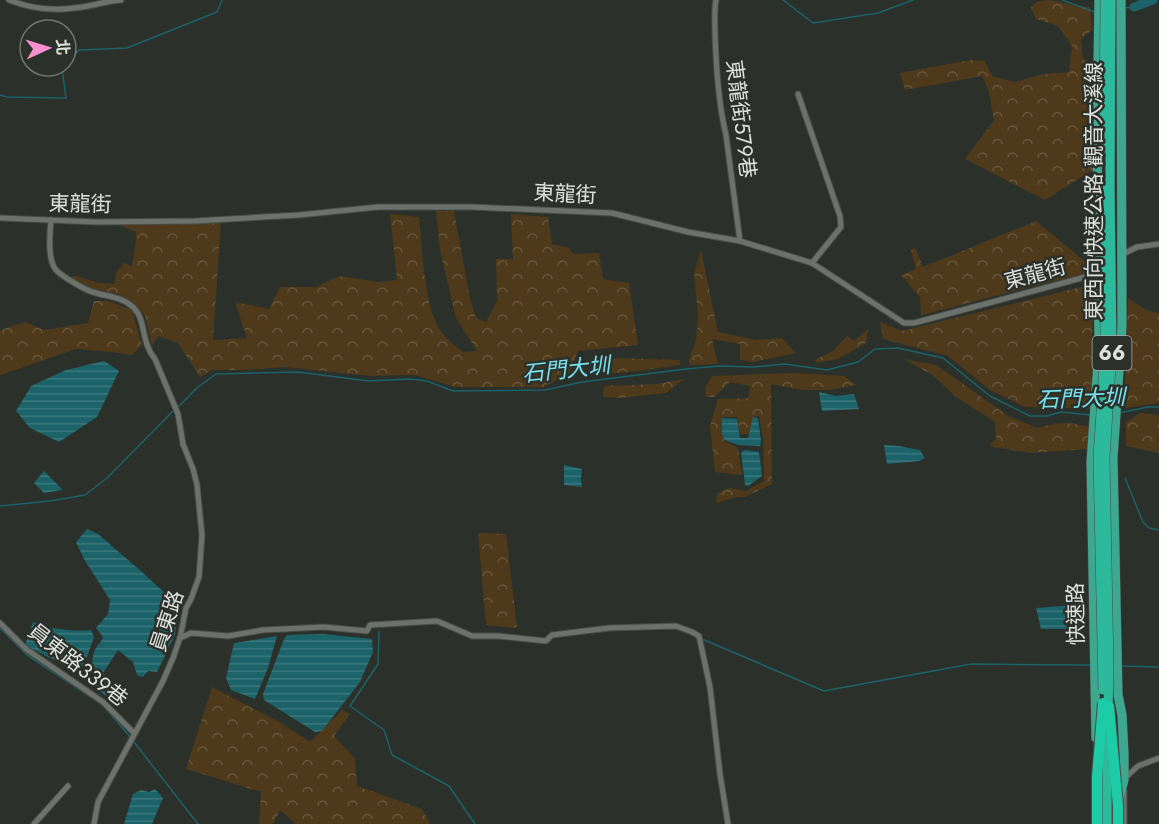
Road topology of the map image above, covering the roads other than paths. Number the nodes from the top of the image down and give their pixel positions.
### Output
1 (9, 0) edge
2 (121, 0) edge
3 (716, 0) edge
4 (1118, 1) edge
5 (1101, 2) edge
6 (798, 94) dead end
7 (0, 218) edge
8 (51, 220) junction
9 (740, 241) junction
10 (1159, 244) edge
11 (1122, 255) junction
12 (812, 263) junction
13 (1099, 274) junction
14 (0, 623) edge
15 (180, 638) junction
16 (1106, 704) junction
17 (134, 733) junction
18 (1159, 758) edge
19 (1124, 780) junction
20 (68, 786) dead end
21 (1099, 821) edge
22 (34, 824) edge
23 (94, 824) edge
24 (728, 824) edge
25 (1089, 824) edge
26 (1117, 824) edge
27 (1124, 824) edge

1 - 2 street
3 - 9 street, 東龍街579巷
4 - 11 main road, 66
4 - 16 highway, 東西向快速公路 觀音大溪線 / 66, bridge
5 - 13 main road, 66
5 - 16 highway, 東西向快速公路 觀音大溪線 / 66, bridge
6 - 12 street
7 - 8 street, 東龍街
8 - 9 street, 東龍街
8 - 15 street, 員東路
9 - 12 street, 東龍街
10 - 11 street
11 - 13 street
11 - 19 main road, 快速路 / 66
12 - 13 street, 東龍街
13 - 21 main road, 快速路 / 66
14 - 17 street, 員東路339巷
15 - 17 street, 員東路
15 - 24 street
16 - 21 highway, 66, bridge
16 - 26 highway, 66, bridge
17 - 23 street, 員東路
18 - 19 street
19 - 21 street
19 - 26 main road, 快速路 / 66
19 - 27 street, 快速路
20 - 22 street
21 - 25 street

